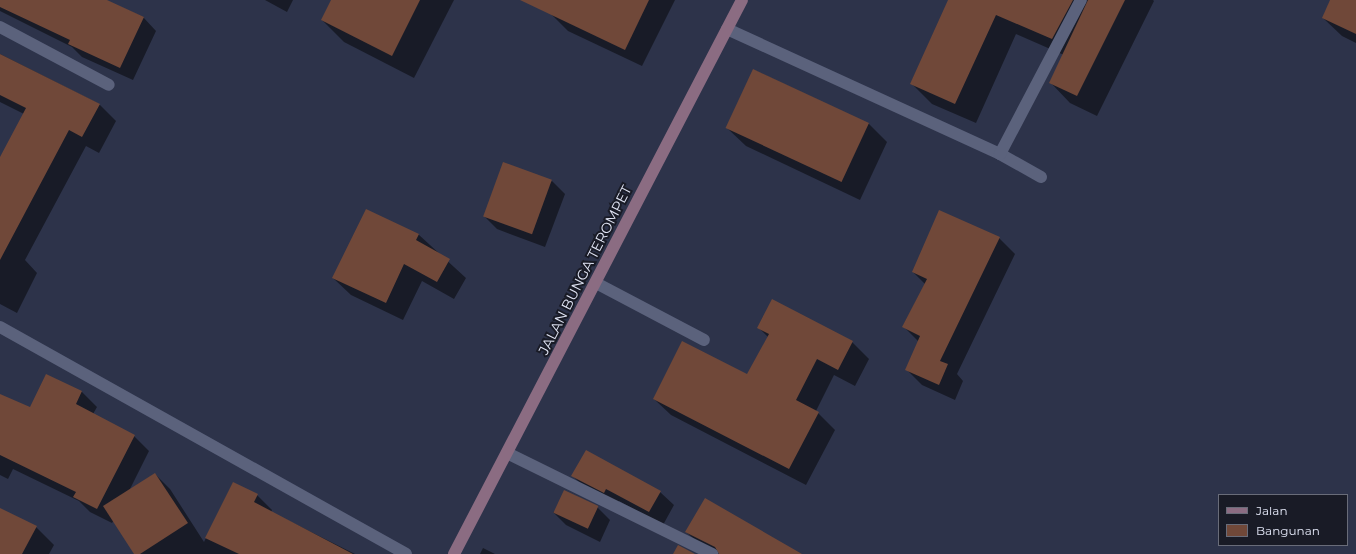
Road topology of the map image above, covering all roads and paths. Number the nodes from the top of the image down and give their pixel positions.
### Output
1 (742, 0) edge
2 (1081, 0) edge
3 (0, 27) edge
4 (727, 29) junction
5 (109, 85) dead end
6 (1000, 154) junction
7 (1041, 176) dead end
8 (596, 283) junction
9 (0, 327) edge
10 (704, 340) dead end
11 (507, 453) junction
12 (406, 554) edge
13 (454, 554) edge
14 (712, 554) edge

1 - 4 street, JALAN BUNGA TEROMPET
2 - 6 street
3 - 5 street
4 - 6 street
4 - 8 street, JALAN BUNGA TEROMPET
6 - 7 street
8 - 10 street
8 - 11 street, JALAN BUNGA TEROMPET
9 - 12 street
11 - 13 street, JALAN BUNGA TEROMPET
11 - 14 street

